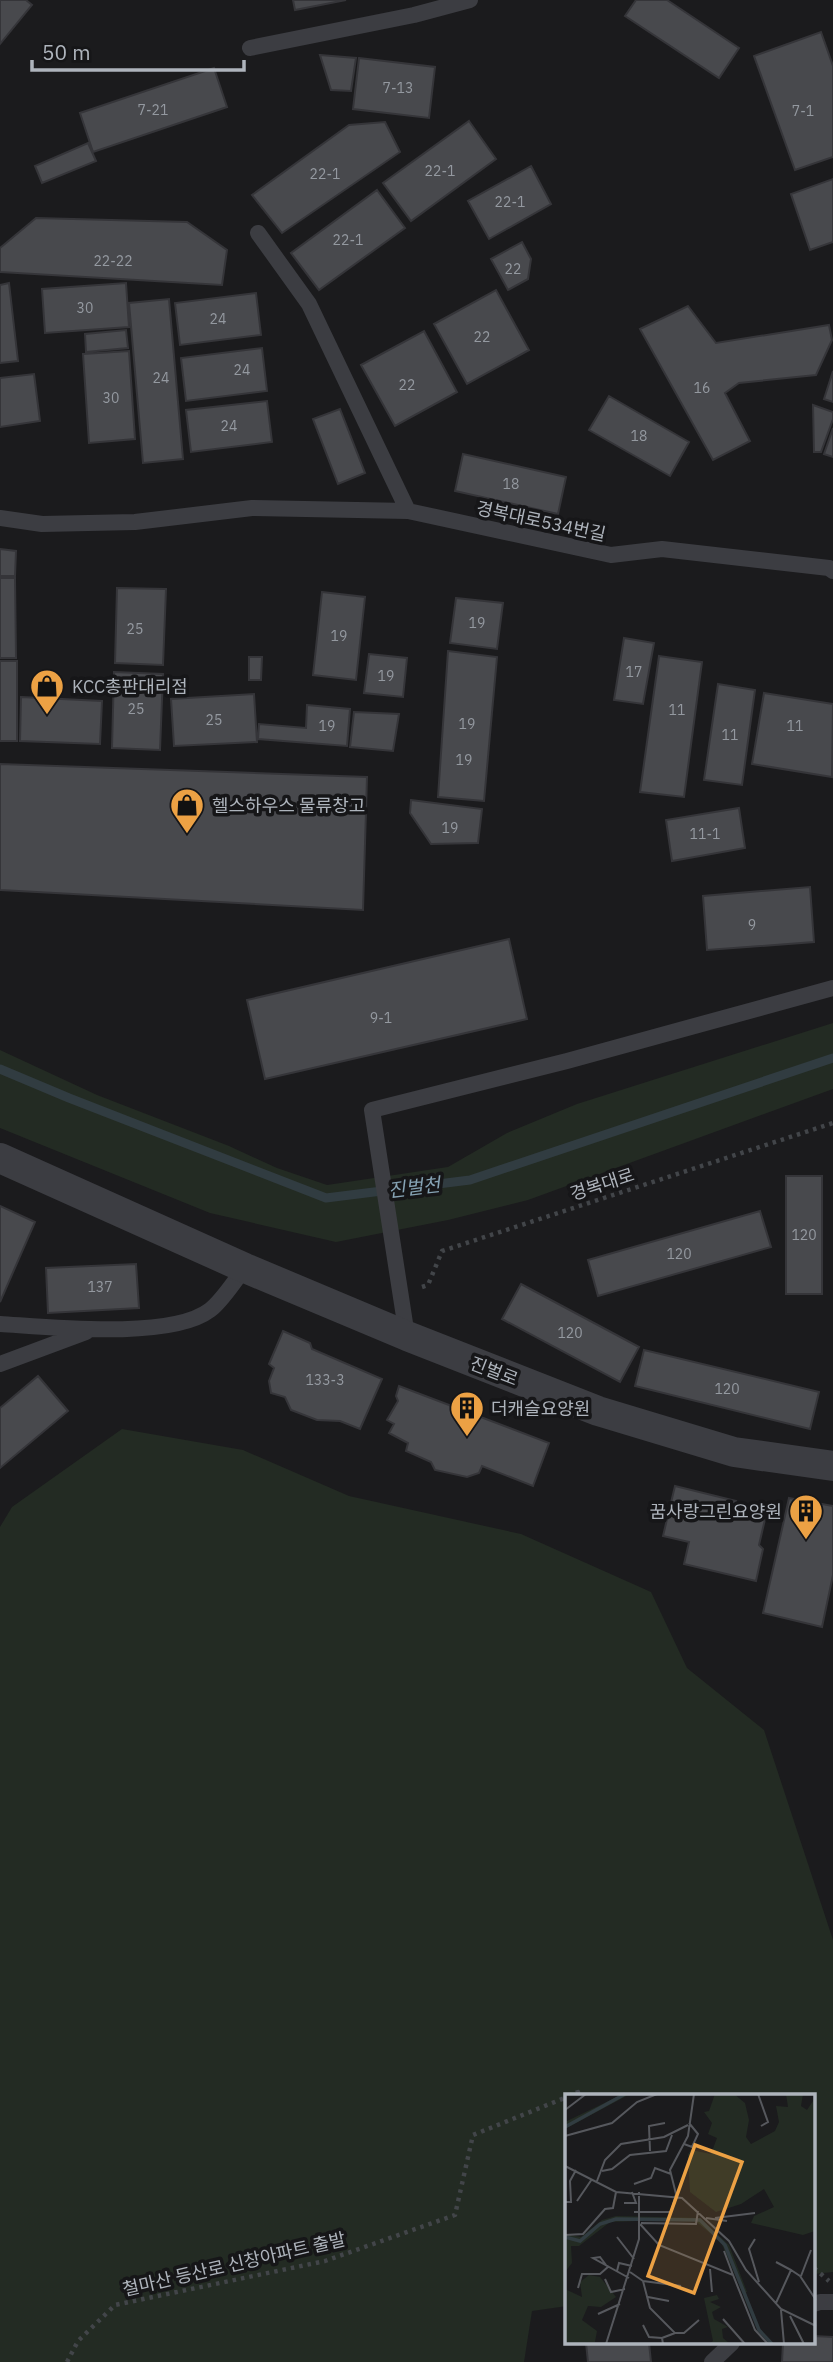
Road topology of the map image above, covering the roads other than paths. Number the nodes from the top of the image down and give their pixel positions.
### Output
1 (470, 0) edge
2 (250, 48) dead end
3 (257, 233) dead end
4 (408, 511) junction
5 (0, 518) edge
6 (833, 571) edge
7 (833, 988) edge
8 (0, 1158) edge
9 (245, 1268) junction
10 (0, 1324) edge
11 (95, 1329) junction
12 (407, 1336) junction
13 (0, 1364) edge
14 (833, 1466) edge
15 (731, 2344) edge
16 (712, 2362) edge

1 - 2 lane
3 - 4 lane
4 - 5 lane, 경복대로534번길
4 - 6 lane, 경복대로534번길
7 - 12 lane
8 - 9 street, 진벌로
9 - 11 lane
9 - 12 street, 진벌로
10 - 11 lane
11 - 13 lane
12 - 14 street, 진벌로
15 - 16 lane

